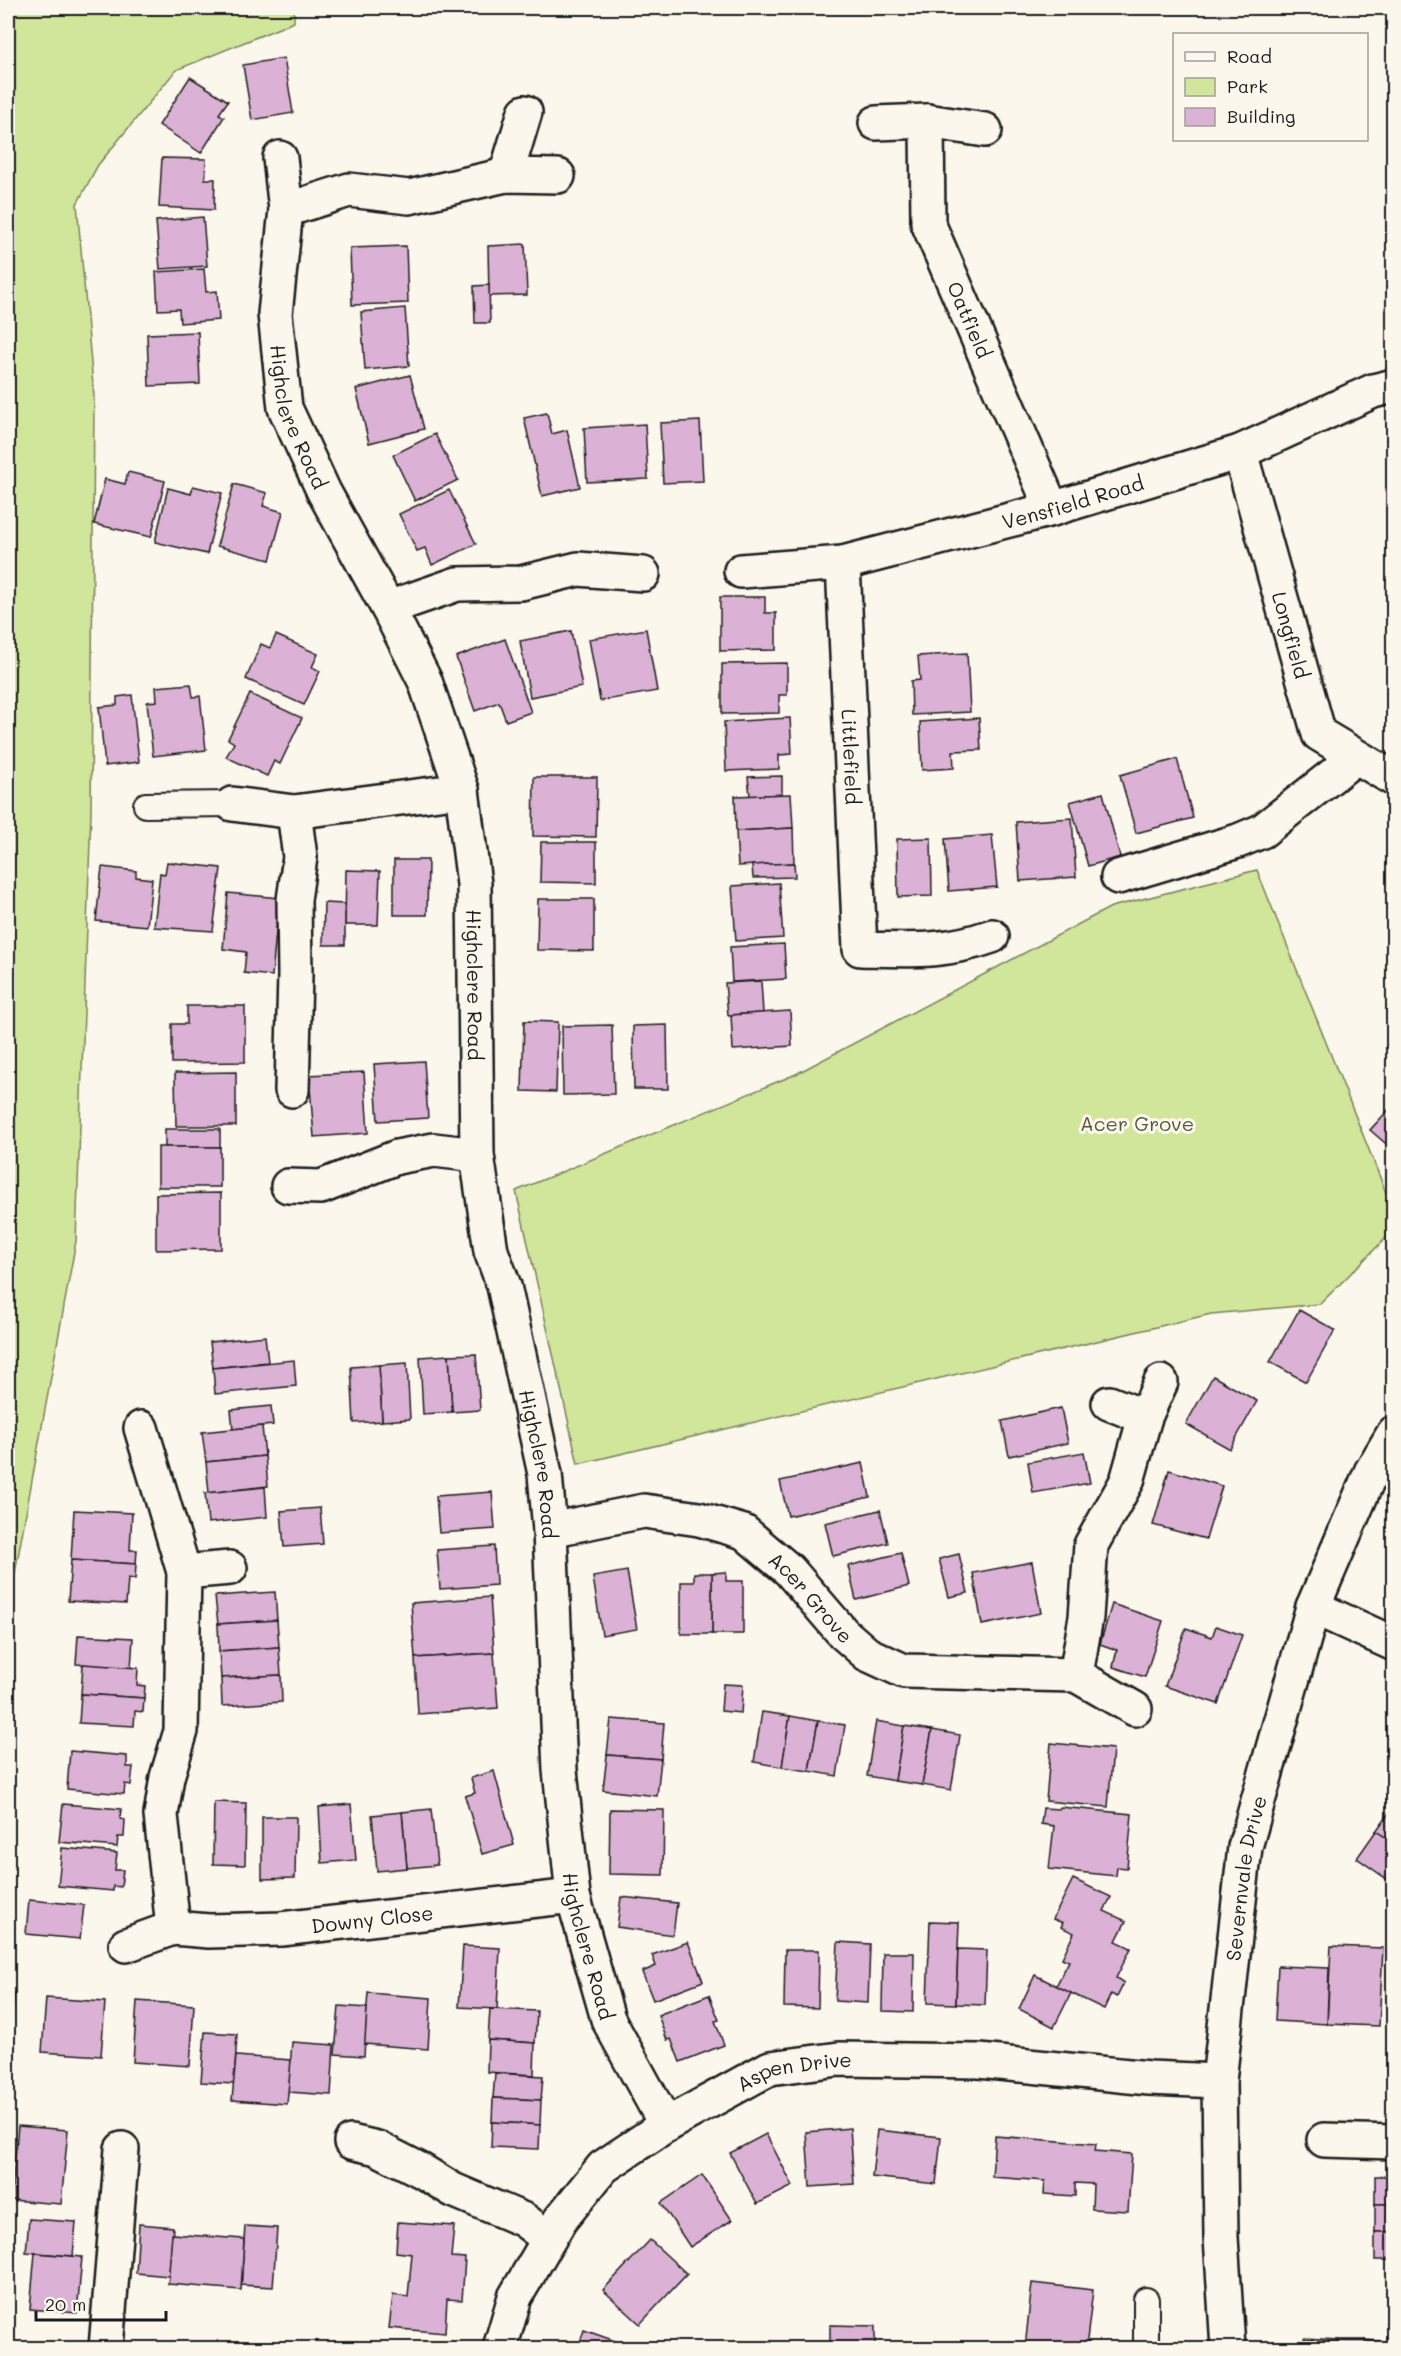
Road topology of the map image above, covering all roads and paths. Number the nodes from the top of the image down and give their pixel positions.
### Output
1 (525, 112) dead end
2 (927, 121) junction
3 (876, 123) dead end
4 (985, 130) dead end
5 (280, 158) dead end
6 (506, 175) junction
7 (558, 176) dead end
8 (286, 210) junction
9 (1394, 386) edge
10 (1240, 452) junction
11 (1052, 508) junction
12 (843, 563) junction
13 (741, 572) dead end
14 (643, 574) dead end
15 (388, 608) junction
16 (1356, 757) junction
17 (1394, 779) edge
18 (462, 790) junction
19 (232, 804) joint
20 (146, 805) dead end
21 (294, 812) junction
22 (1118, 877) dead end
23 (992, 936) dead end
24 (292, 1090) dead end
25 (477, 1155) junction
26 (288, 1186) dead end
27 (1161, 1382) dead end
28 (1109, 1403) dead end
29 (1145, 1417) junction
30 (141, 1428) dead end
31 (1394, 1433) edge
32 (550, 1530) junction
33 (230, 1568) dead end
34 (184, 1572) junction
35 (1313, 1607) junction
36 (1394, 1644) edge
37 (1076, 1675) junction
38 (1135, 1709) dead end
39 (573, 1896) junction
40 (173, 1928) junction
41 (126, 1945) dead end
42 (1219, 2081) junction
43 (666, 2125) junction
44 (1324, 2140) dead end
45 (351, 2142) dead end
46 (1394, 2142) edge
47 (122, 2149) dead end
48 (549, 2239) junction
49 (1146, 2300) dead end
50 (106, 2349) edge
51 (500, 2349) edge
52 (1146, 2349) edge
53 (1228, 2349) edge

1 - 6 street
2 - 3 street
2 - 4 street
2 - 11 street, Oatfield
5 - 8 street, Highclere Road
6 - 7 street
6 - 8 street
8 - 15 street, Highclere Road
9 - 10 street, Vensfield Road
10 - 11 street, Vensfield Road
10 - 16 street, Longfield
11 - 12 street, Vensfield Road
12 - 13 street, Vensfield Road
12 - 23 street, Littlefield
14 - 15 street
15 - 18 street, Highclere Road
16 - 17 street, Longfield
16 - 22 street
18 - 21 street
18 - 25 street, Highclere Road
19 - 20 lane
19 - 21 street
21 - 24 street
25 - 26 street
25 - 32 street, Highclere Road
27 - 29 street
28 - 29 street
29 - 37 street
30 - 34 street
31 - 35 street, Severnvale Drive
32 - 37 street, Acer Grove
32 - 39 street, Highclere Road
33 - 34 street
34 - 40 street
35 - 36 street
35 - 42 street, Severnvale Drive
37 - 38 street, Acer Grove
39 - 40 street, Downy Close
39 - 43 street, Highclere Road
40 - 41 street, Downy Close
42 - 43 street, Aspen Drive
42 - 53 street, Severnvale Drive
43 - 48 street, Aspen Drive
44 - 46 street
45 - 48 street
47 - 50 street
48 - 51 street, Aspen Drive
49 - 52 lane

